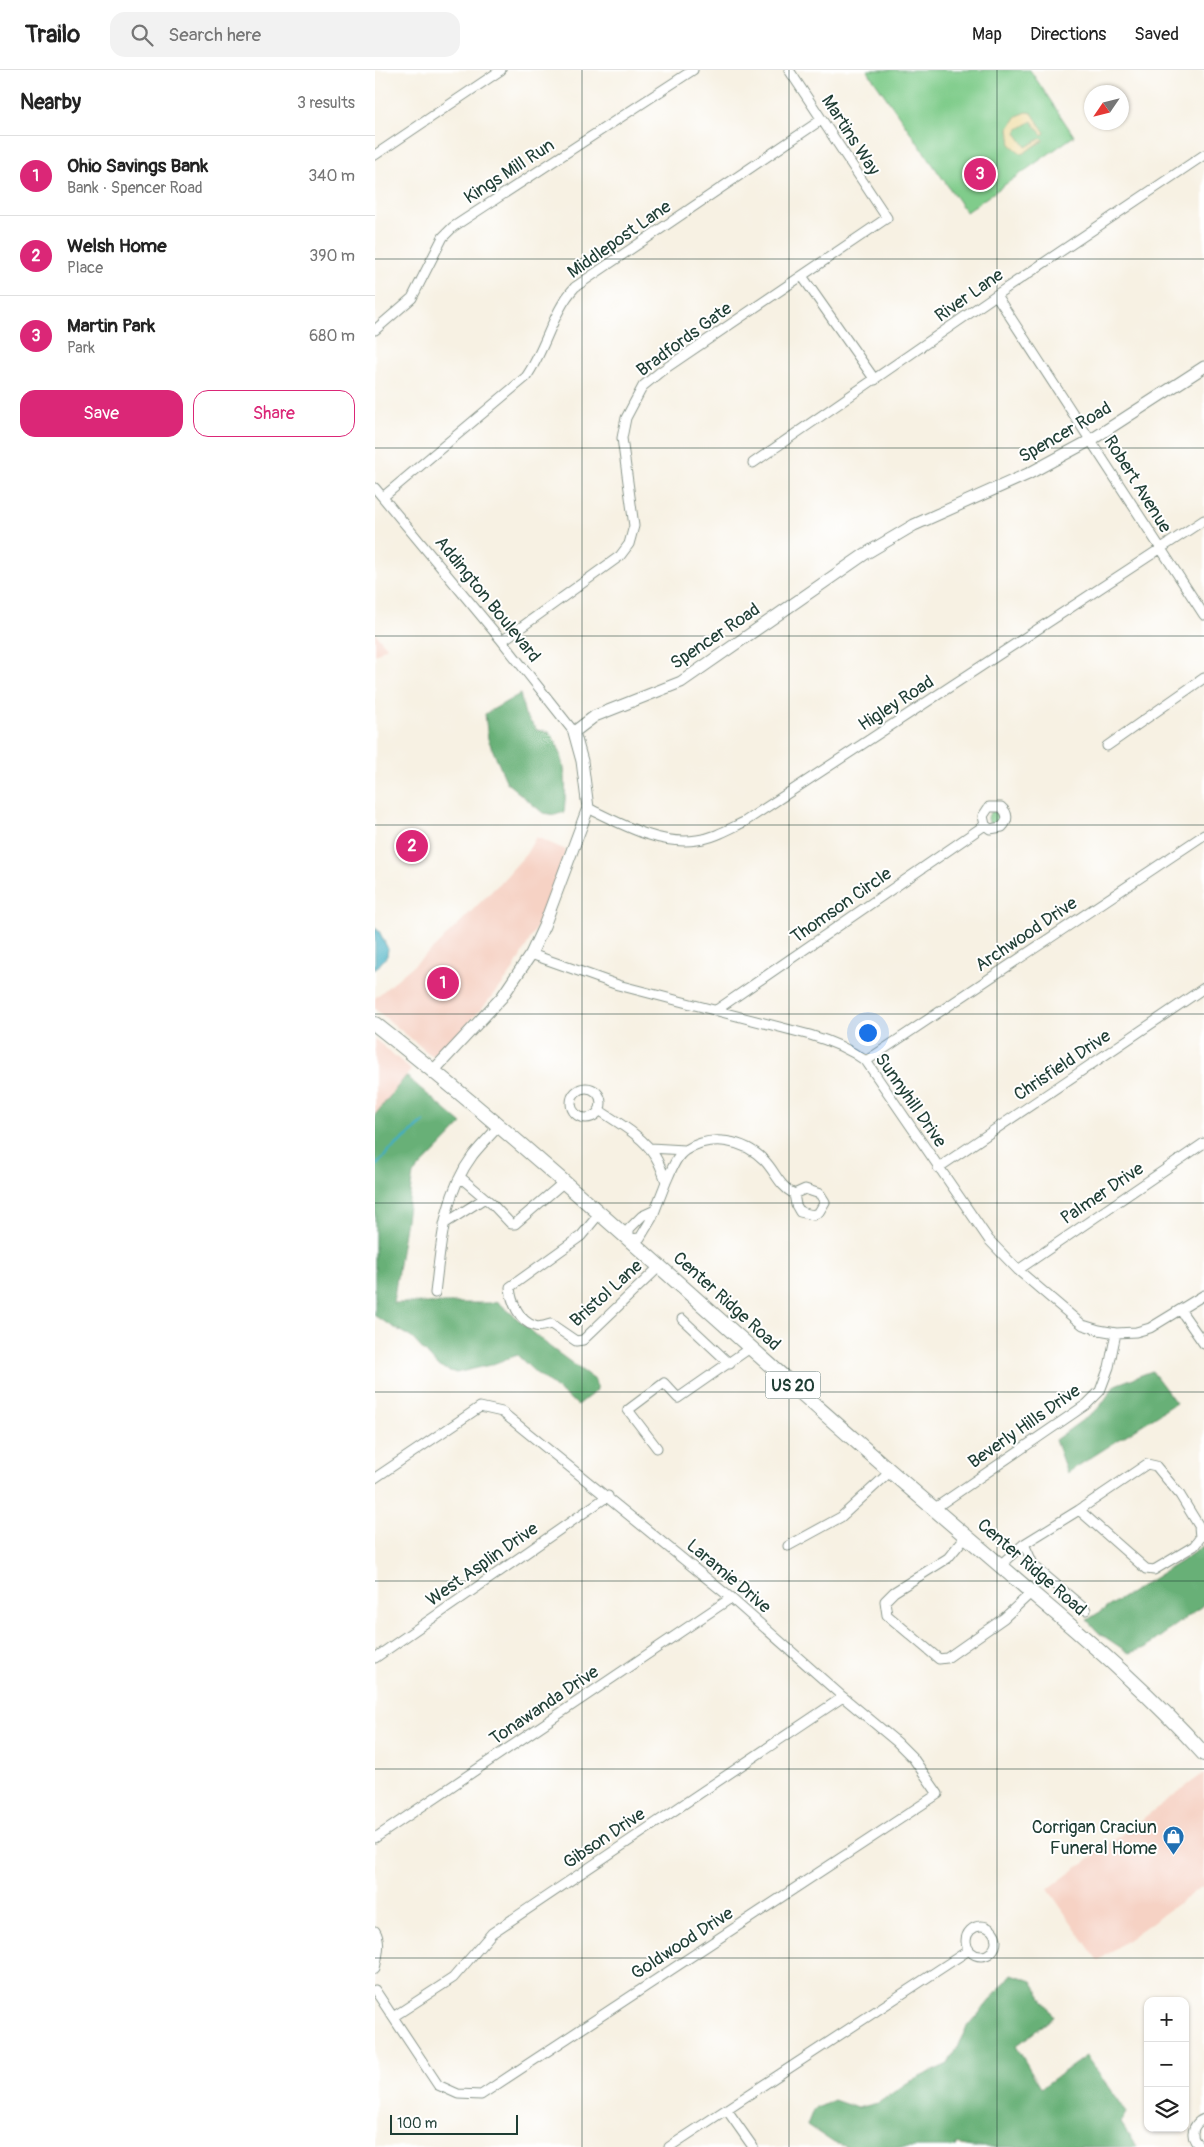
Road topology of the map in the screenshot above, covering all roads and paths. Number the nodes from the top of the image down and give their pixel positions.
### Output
1 (501, 70) edge
2 (693, 70) edge
3 (789, 70) edge
4 (821, 120) junction
5 (375, 155) edge
6 (1204, 155) edge
7 (887, 218) joint
8 (802, 276) junction
9 (996, 295) junction
10 (375, 330) edge
11 (1204, 367) edge
12 (875, 380) junction
13 (1091, 440) junction
14 (753, 464) dead end
15 (375, 488) edge
16 (383, 497) junction
17 (1204, 520) edge
18 (1160, 549) junction
19 (1204, 615) edge
20 (502, 641) junction
21 (1204, 678) edge
22 (574, 732) junction
23 (1107, 746) dead end
24 (588, 808) junction
25 (985, 825) dead end
26 (1204, 835) edge
27 (531, 954) junction
28 (1204, 988) edge
29 (715, 1011) junction
30 (375, 1024) edge
31 (866, 1061) junction
32 (434, 1070) junction
33 (599, 1110) dead end
34 (499, 1126) junction
35 (1204, 1143) edge
36 (650, 1148) junction
37 (685, 1150) junction
38 (938, 1168) junction
39 (460, 1176) junction
40 (564, 1182) junction
41 (666, 1182) junction
42 (794, 1194) dead end
43 (485, 1198) junction
44 (600, 1213) junction
45 (444, 1224) junction
46 (629, 1239) junction
47 (660, 1266) junction
48 (1018, 1270) junction
49 (435, 1293) dead end
50 (1204, 1295) edge
51 (1181, 1311) junction
52 (682, 1318) dead end
53 (1116, 1333) junction
54 (1204, 1344) edge
55 (750, 1348) junction
56 (730, 1364) junction
57 (657, 1448) dead end
58 (891, 1472) junction
59 (375, 1478) edge
60 (608, 1496) junction
61 (935, 1508) junction
62 (1079, 1510) junction
63 (966, 1536) junction
64 (1024, 1544) junction
65 (788, 1546) dead end
66 (1000, 1565) junction
67 (1032, 1592) junction
68 (731, 1598) junction
69 (1087, 1610) dead end
70 (375, 1658) edge
71 (843, 1698) junction
72 (1204, 1754) edge
73 (938, 1794) joint
74 (375, 1838) edge
75 (375, 1931) edge
76 (969, 1950) dead end
77 (375, 1969) edge
78 (375, 1990) edge
79 (393, 2017) junction
80 (727, 2110) junction
81 (1204, 2119) edge
82 (669, 2147) edge
83 (753, 2147) edge
84 (1203, 2147) edge

1 - 5 street
2 - 10 street, Kings Mill Run
3 - 4 street, Martins Way
4 - 7 street, Martins Way
4 - 16 street, Middlepost Lane
6 - 9 street, River Lane
7 - 8 street, Bradfords Gate
8 - 12 street
8 - 20 street, Bradfords Gate
9 - 12 street, River Lane
9 - 13 street, Robert Avenue
11 - 13 street, Spencer Road
12 - 14 street, River Lane
13 - 18 street, Robert Avenue
13 - 22 street, Spencer Road
15 - 16 street, Addington Boulevard
16 - 20 street, Addington Boulevard
17 - 18 street, Higley Road
18 - 19 street, Robert Avenue
18 - 24 street, Higley Road
20 - 22 street, Addington Boulevard
21 - 23 street
22 - 24 street
24 - 27 street
25 - 29 street, Thomson Circle
26 - 31 street, Archwood Drive
27 - 29 street, Sunnyhill Drive
27 - 32 street
28 - 38 street, Chrisfield Drive
29 - 31 street, Sunnyhill Drive
30 - 32 main road, Center Ridge Road / US 20
31 - 38 street, Sunnyhill Drive
32 - 34 main road, Center Ridge Road / US 20
33 - 36 street
34 - 39 street
34 - 40 main road, Center Ridge Road / US 20
35 - 48 street, Palmer Drive
36 - 37 street
36 - 41 street
37 - 41 street
37 - 42 street
38 - 48 street, Sunnyhill Drive
39 - 43 street
39 - 45 street
40 - 43 street
40 - 44 main road, Center Ridge Road / US 20
41 - 46 street
43 - 45 street
44 - 46 main road, Center Ridge Road / US 20
44 - 47 street, Bristol Lane
45 - 49 street
46 - 47 main road, Center Ridge Road / US 20
47 - 55 main road, Center Ridge Road / US 20
48 - 53 street, Sunnyhill Drive
50 - 51 street
51 - 53 street
51 - 54 street
52 - 56 street
53 - 61 street, Beverly Hills Drive
55 - 56 street
55 - 58 main road, Center Ridge Road / US 20
56 - 57 street
58 - 61 main road, Center Ridge Road / US 20
58 - 65 street
59 - 60 street, Laramie Drive
60 - 68 street, Laramie Drive
60 - 70 street, West Asplin Drive
61 - 63 main road, Center Ridge Road / US 20
62 - 62 street
62 - 64 street
63 - 66 main road, Center Ridge Road / US 20
63 - 67 street
64 - 66 street
64 - 69 street
66 - 67 main road, Center Ridge Road / US 20
67 - 72 main road, Center Ridge Road / US 20
68 - 71 street, Laramie Drive
68 - 74 street, Tonawanda Drive
71 - 73 street, Laramie Drive
71 - 79 street, Gibson Drive
73 - 79 street, Goldwood Drive
75 - 77 street
76 - 80 street
78 - 79 street
80 - 82 street
80 - 83 street
81 - 84 street

